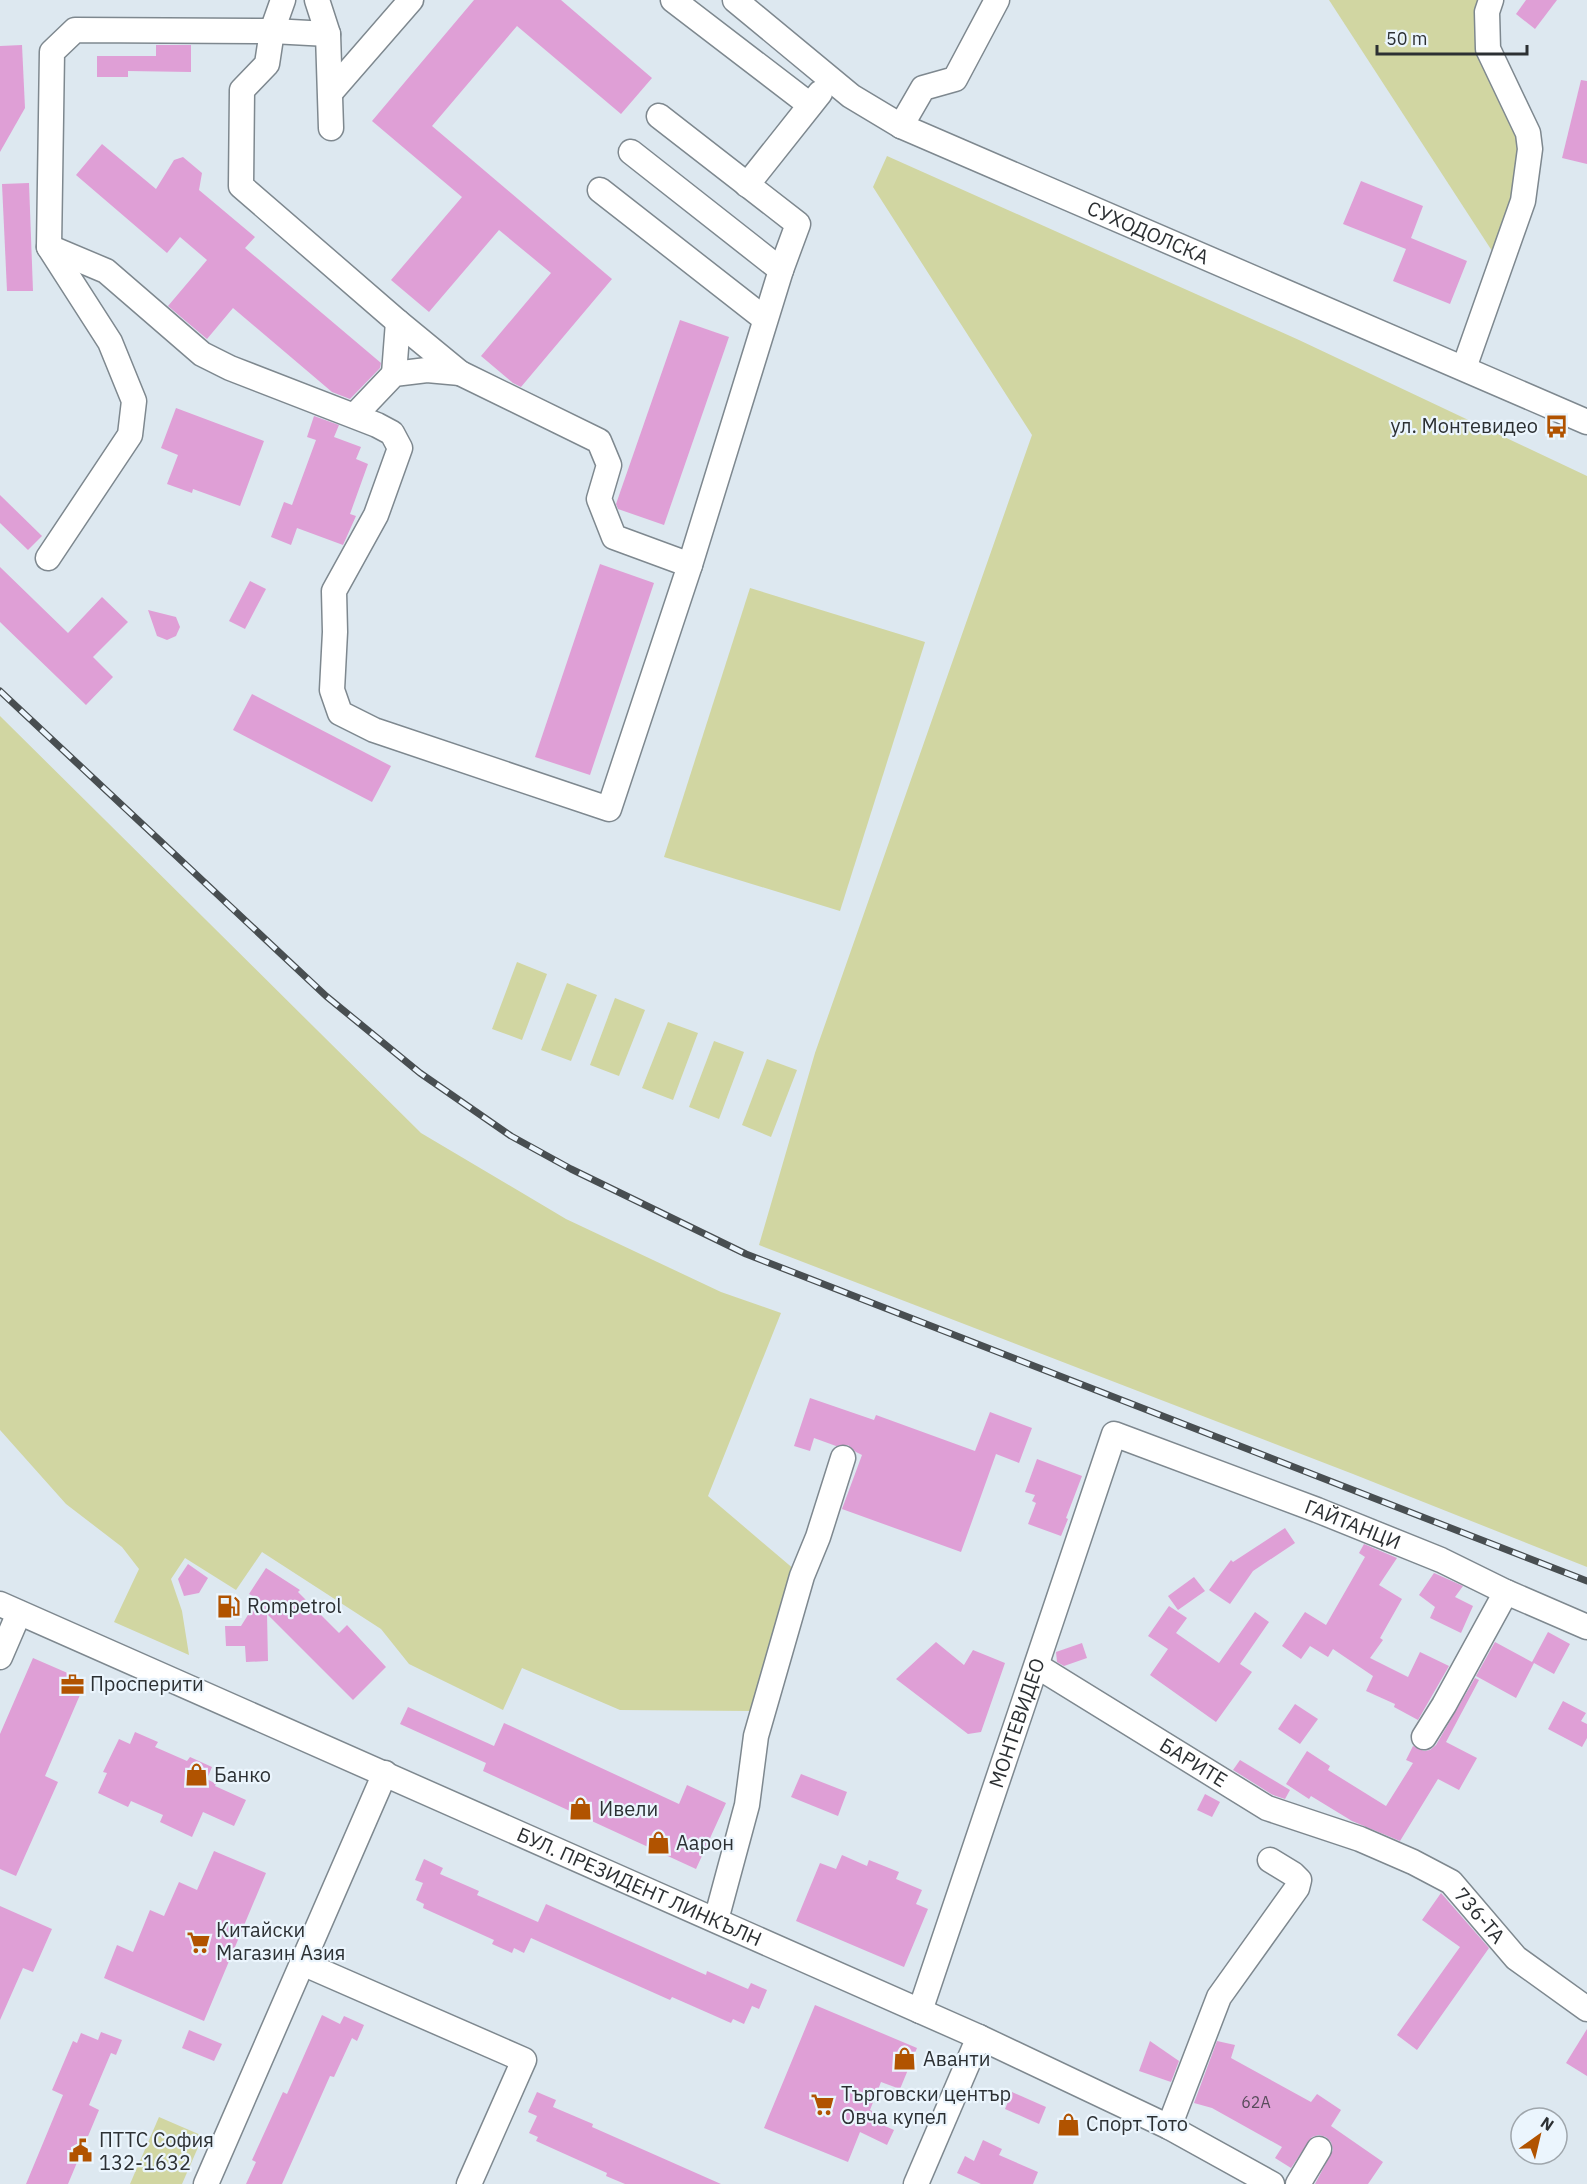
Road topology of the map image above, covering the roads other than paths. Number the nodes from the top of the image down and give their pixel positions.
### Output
1 (282, 0) edge
2 (318, 0) edge
3 (411, 0) edge
4 (673, 0) edge
5 (735, 0) edge
6 (997, 0) edge
7 (1491, 0) edge
8 (272, 31) junction
9 (328, 34) junction
10 (831, 80) junction
11 (331, 92) junction
12 (810, 105) junction
13 (659, 116) dead end
14 (901, 126) junction
15 (331, 128) dead end
16 (631, 152) dead end
17 (747, 185) junction
18 (600, 190) dead end
19 (49, 248) junction
20 (781, 270) junction
21 (765, 319) junction
22 (398, 322) junction
23 (1464, 368) junction
24 (460, 373) junction
25 (394, 374) junction
26 (355, 415) junction
27 (1587, 422) edge
28 (48, 558) dead end
29 (690, 565) junction
30 (1114, 1434) joint
31 (843, 1458) dead end
32 (1506, 1592) junction
33 (10, 1608) edge
34 (1587, 1627) edge
35 (0, 1657) edge
36 (1037, 1666) junction
37 (1424, 1737) dead end
38 (385, 1773) junction
39 (1360, 1839) joint
40 (1270, 1860) dead end
41 (716, 1920) junction
42 (302, 1963) junction
43 (1587, 2009) edge
44 (920, 2011) junction
45 (979, 2037) junction
46 (1169, 2127) junction
47 (1319, 2149) dead end
48 (206, 2184) edge
49 (469, 2184) edge
50 (916, 2184) edge
51 (1272, 2184) edge
52 (1298, 2184) edge

1 - 8 street
2 - 9 street
3 - 11 street
4 - 12 street
5 - 10 street, СУХОДОЛСКА
6 - 14 street
7 - 23 street
8 - 9 street
8 - 19 street
8 - 22 street
9 - 11 street
10 - 12 street
10 - 14 street, СУХОДОЛСКА
11 - 15 street
12 - 17 street
13 - 17 street
14 - 23 street, СУХОДОЛСКА
16 - 20 street
17 - 20 street
18 - 21 street
19 - 26 street
19 - 28 street
20 - 21 street
21 - 29 street
22 - 24 street
22 - 25 street
23 - 27 street, СУХОДОЛСКА
24 - 25 street
24 - 29 street
25 - 26 street
26 - 29 street
30 - 32 street, ГАЙТАНЦИ
30 - 36 street, МОНТЕВИДЕО
31 - 41 street
32 - 34 street, ГАЙТАНЦИ
32 - 37 street
33 - 35 street
33 - 38 street, БУЛ. ПРЕЗИДЕНТ ЛИНКЪЛН
36 - 39 street, БАРИТЕ
36 - 44 street, МОНТЕВИДЕО
38 - 41 street, БУЛ. ПРЕЗИДЕНТ ЛИНКЪЛН
38 - 42 street
39 - 43 street, 736-ТА
40 - 46 street
41 - 44 street, БУЛ. ПРЕЗИДЕНТ ЛИНКЪЛН
42 - 48 street
42 - 49 street
44 - 45 street, БУЛ. ПРЕЗИДЕНТ ЛИНКЪЛН
45 - 46 street, БУЛ. ПРЕЗИДЕНТ ЛИНКЪЛН
45 - 50 street
46 - 51 street, БУЛ. ПРЕЗИДЕНТ ЛИНКЪЛН
47 - 52 street

